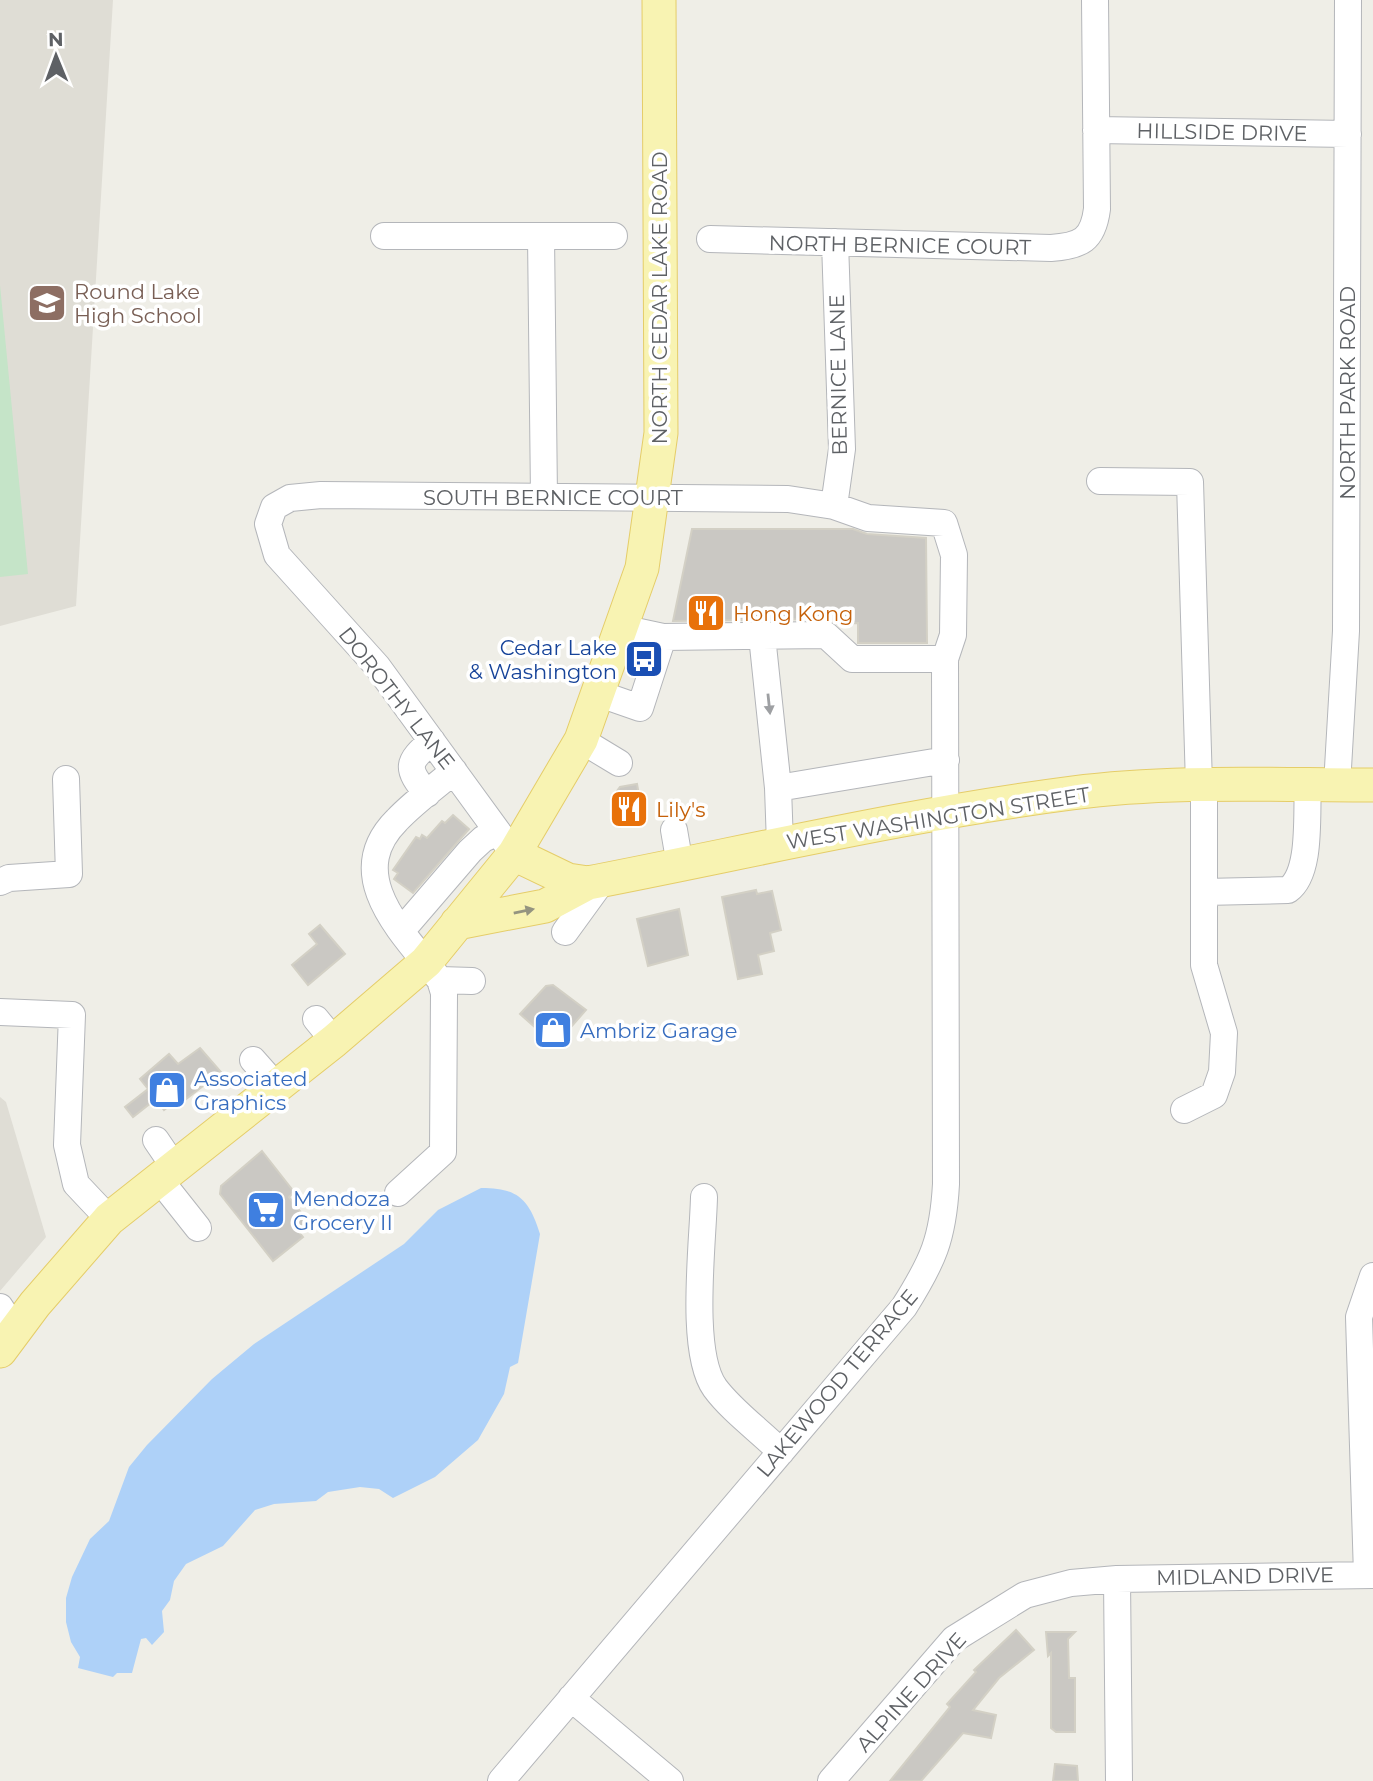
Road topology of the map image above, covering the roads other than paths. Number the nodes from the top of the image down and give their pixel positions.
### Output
1 (659, 0) edge
2 (1095, 0) edge
3 (1348, 0) edge
4 (1096, 130) junction
5 (1348, 134) junction
6 (384, 236) dead end
7 (541, 236) junction
8 (614, 236) dead end
9 (710, 239) dead end
10 (835, 243) junction
11 (1100, 481) dead end
12 (544, 497) junction
13 (652, 498) junction
14 (834, 506) junction
15 (274, 508) joint
16 (621, 628) junction
17 (762, 636) junction
18 (663, 637) junction
19 (945, 659) junction
20 (597, 693) junction
21 (581, 740) junction
22 (432, 741) junction
23 (946, 760) junction
24 (619, 763) dead end
25 (454, 771) junction
26 (66, 779) dead end
27 (1202, 785) junction
28 (1322, 785) junction
29 (1373, 785) edge
30 (778, 788) junction
31 (427, 794) junction
32 (947, 814) junction
33 (674, 830) dead end
34 (506, 843) junction
35 (780, 844) junction
36 (680, 865) junction
37 (595, 882) junction
38 (0, 883) edge
39 (1204, 892) junction
40 (457, 923) junction
41 (402, 930) junction
42 (565, 932) dead end
43 (433, 971) junction
44 (472, 981) dead end
45 (0, 1012) edge
46 (254, 1060) dead end
47 (276, 1086) junction
48 (1184, 1110) dead end
49 (156, 1140) dead end
50 (168, 1174) junction
51 (398, 1193) dead end
52 (704, 1197) dead end
53 (108, 1219) junction
54 (198, 1228) dead end
55 (1373, 1276) edge
56 (5, 1329) edge
57 (781, 1452) junction
58 (1370, 1575) edge
59 (1117, 1578) junction
60 (571, 1698) junction
61 (501, 1781) edge
62 (670, 1781) edge
63 (831, 1781) edge
64 (1119, 1781) edge

1 - 13 main road, NORTH CEDAR LAKE ROAD
2 - 4 street
3 - 5 street, NORTH PARK ROAD
4 - 5 street, HILLSIDE DRIVE
4 - 10 street, NORTH BERNICE COURT
5 - 28 street, NORTH PARK ROAD
6 - 7 street
7 - 8 street
7 - 12 street
9 - 10 street, NORTH BERNICE COURT
10 - 14 street, BERNICE LANE
11 - 27 street
12 - 13 street, SOUTH BERNICE COURT
12 - 15 street, SOUTH BERNICE COURT
13 - 14 street, SOUTH BERNICE COURT
13 - 16 main road, NORTH CEDAR LAKE ROAD
14 - 19 street, SOUTH BERNICE COURT
15 - 22 street, DOROTHY LANE
16 - 18 street
16 - 20 main road, NORTH CEDAR LAKE ROAD
17 - 18 street
17 - 19 street
17 -> 30 street
18 - 20 street
19 - 23 street, LAKEWOOD TERRACE
20 - 21 main road, NORTH CEDAR LAKE ROAD
21 - 24 street
21 - 34 main road, NORTH CEDAR LAKE ROAD
22 - 25 street, DOROTHY LANE
22 - 31 street
23 - 30 street
23 - 32 street, LAKEWOOD TERRACE
25 - 31 street
25 - 34 street, DOROTHY LANE
26 - 38 street
27 - 28 main road, WEST WASHINGTON STREET
27 - 32 main road, WEST WASHINGTON STREET
27 - 39 street
28 - 29 main road, WEST WASHINGTON STREET
28 - 39 street, NORTH PARK ROAD
30 - 35 street
31 - 41 street
32 - 35 main road, WEST WASHINGTON STREET
32 - 57 street, LAKEWOOD TERRACE
33 - 36 street
34 - 37 main road, WEST WASHINGTON STREET
34 - 40 main road, NORTH CEDAR LAKE ROAD
34 - 41 street
35 - 36 main road, WEST WASHINGTON STREET
36 - 37 main road, WEST WASHINGTON STREET
40 -> 37 main road
37 - 42 street
39 - 48 street
40 - 43 main road, NORTH CEDAR LAKE ROAD
41 - 43 street
43 - 44 street
43 - 47 main road, NORTH CEDAR LAKE ROAD
43 - 51 street
45 - 53 street
46 - 47 street
47 - 50 main road, NORTH CEDAR LAKE ROAD
49 - 50 street
50 - 53 main road, NORTH CEDAR LAKE ROAD
50 - 54 street
52 - 57 street
53 - 56 main road, NORTH CEDAR LAKE ROAD
55 - 58 street
57 - 60 street, LAKEWOOD TERRACE
58 - 59 street, MIDLAND DRIVE
59 - 63 street, ALPINE DRIVE
59 - 64 street
60 - 61 street, LAKEWOOD TERRACE
60 - 62 street

